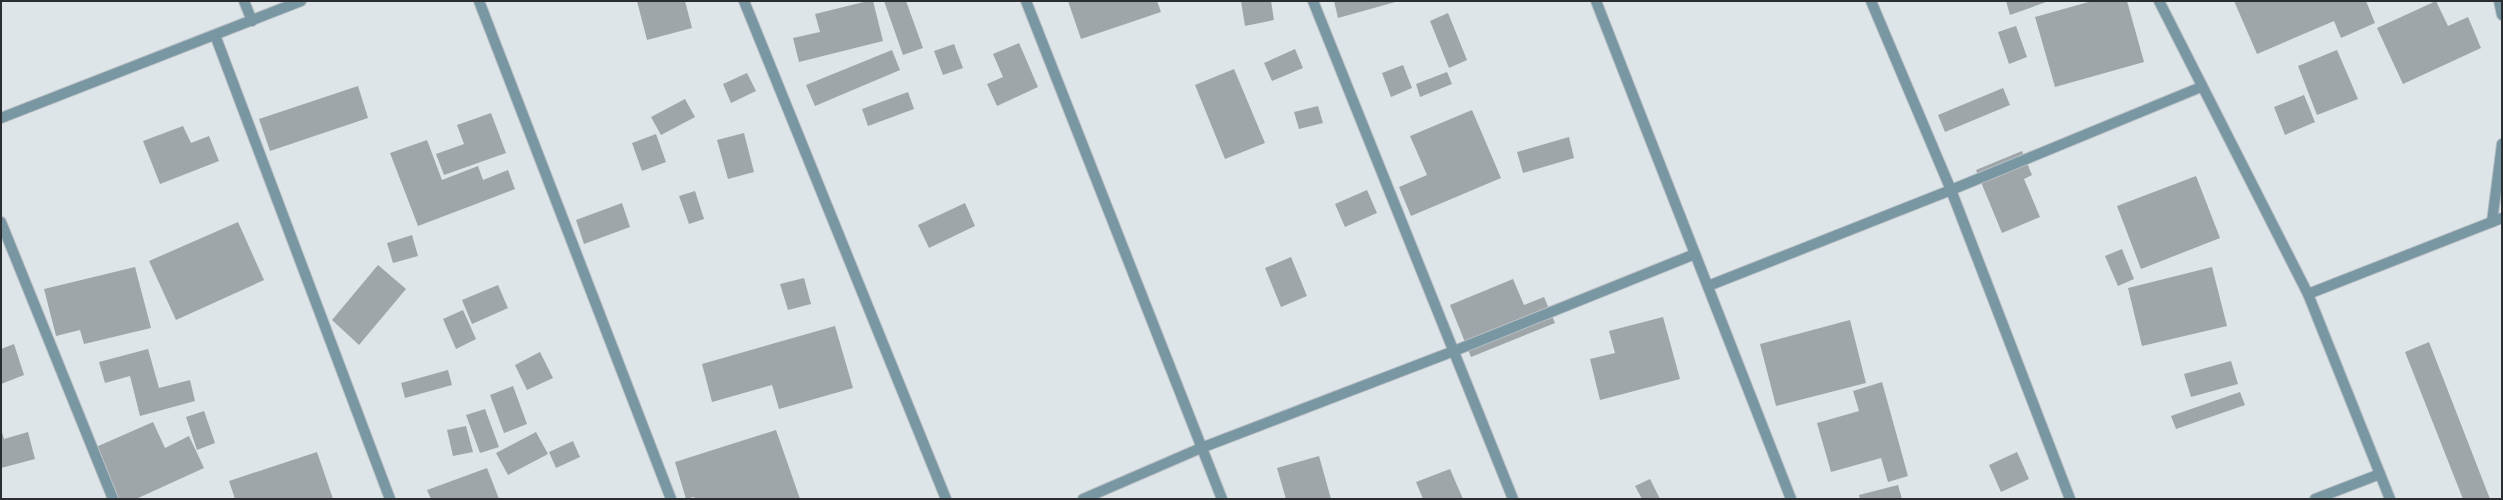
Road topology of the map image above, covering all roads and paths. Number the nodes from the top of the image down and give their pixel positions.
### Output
1 (244, 1) edge
2 (301, 1) edge
3 (479, 1) edge
4 (744, 1) edge
5 (1026, 1) edge
6 (1313, 1) edge
7 (1596, 1) edge
8 (1871, 1) edge
9 (2159, 1) edge
10 (2499, 1) edge
11 (2502, 15) edge
12 (252, 20) junction
13 (216, 35) junction
14 (2201, 87) junction
15 (1, 118) edge
16 (2502, 144) edge
17 (1951, 190) junction
18 (2497, 220) edge
19 (1, 222) edge
20 (1695, 254) junction
21 (1708, 286) junction
22 (2308, 294) junction
23 (1454, 351) junction
24 (1201, 448) junction
25 (2380, 474) junction
26 (114, 499) edge
27 (390, 499) edge
28 (671, 499) edge
29 (946, 499) edge
30 (1083, 499) edge
31 (1222, 499) edge
32 (1513, 499) edge
33 (1791, 499) edge
34 (2070, 499) edge
35 (2315, 499) edge
36 (2390, 499) edge

1 - 12 street
2 - 12 street
3 - 28 street
4 - 29 street
5 - 24 street
6 - 23 street
7 - 20 street
8 - 17 street
9 - 14 street
10 - 11 street
12 - 13 street
13 - 15 street
13 - 27 street
14 - 17 street
14 - 22 street
16 - 18 street
17 - 21 street
17 - 34 street
18 - 22 street
19 - 26 street
20 - 21 street
20 - 23 street
21 - 33 street
22 - 25 street
23 - 24 street
23 - 32 street
24 - 30 street
24 - 31 street
25 - 35 street
25 - 36 street

